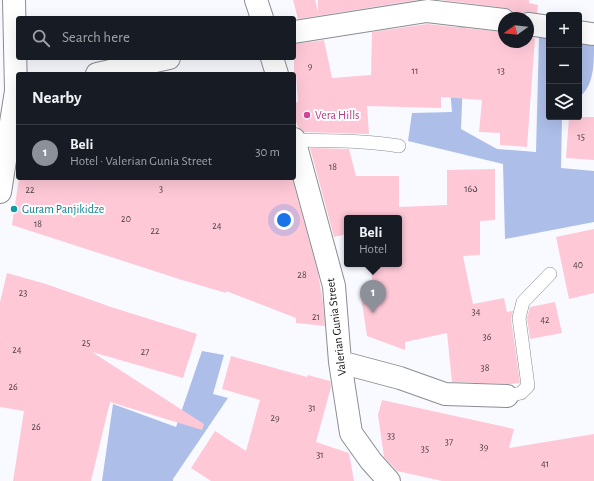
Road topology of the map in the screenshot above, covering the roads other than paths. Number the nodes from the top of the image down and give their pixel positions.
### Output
1 (14, 0) edge
2 (256, 0) edge
3 (261, 16) edge
4 (498, 19) edge
5 (534, 25) edge
6 (546, 27) edge
7 (296, 32) edge
8 (160, 60) edge
9 (273, 60) edge
10 (16, 72) edge
11 (106, 72) edge
12 (276, 72) edge
13 (16, 97) edge
14 (296, 140) edge
15 (399, 146) dead end
16 (296, 147) edge
17 (0, 192) edge
18 (550, 274) dead end
19 (340, 362) junction
20 (507, 396) joint
21 (389, 481) edge

1 - 10 street
2 - 3 street
4 - 7 street
5 - 6 street
8 - 11 street
9 - 12 street
13 - 17 street
14 - 15 lane
16 - 19 street, Valerian Gunia Street
18 - 20 lane
19 - 20 street
19 - 21 street, Valerian Gunia Street

